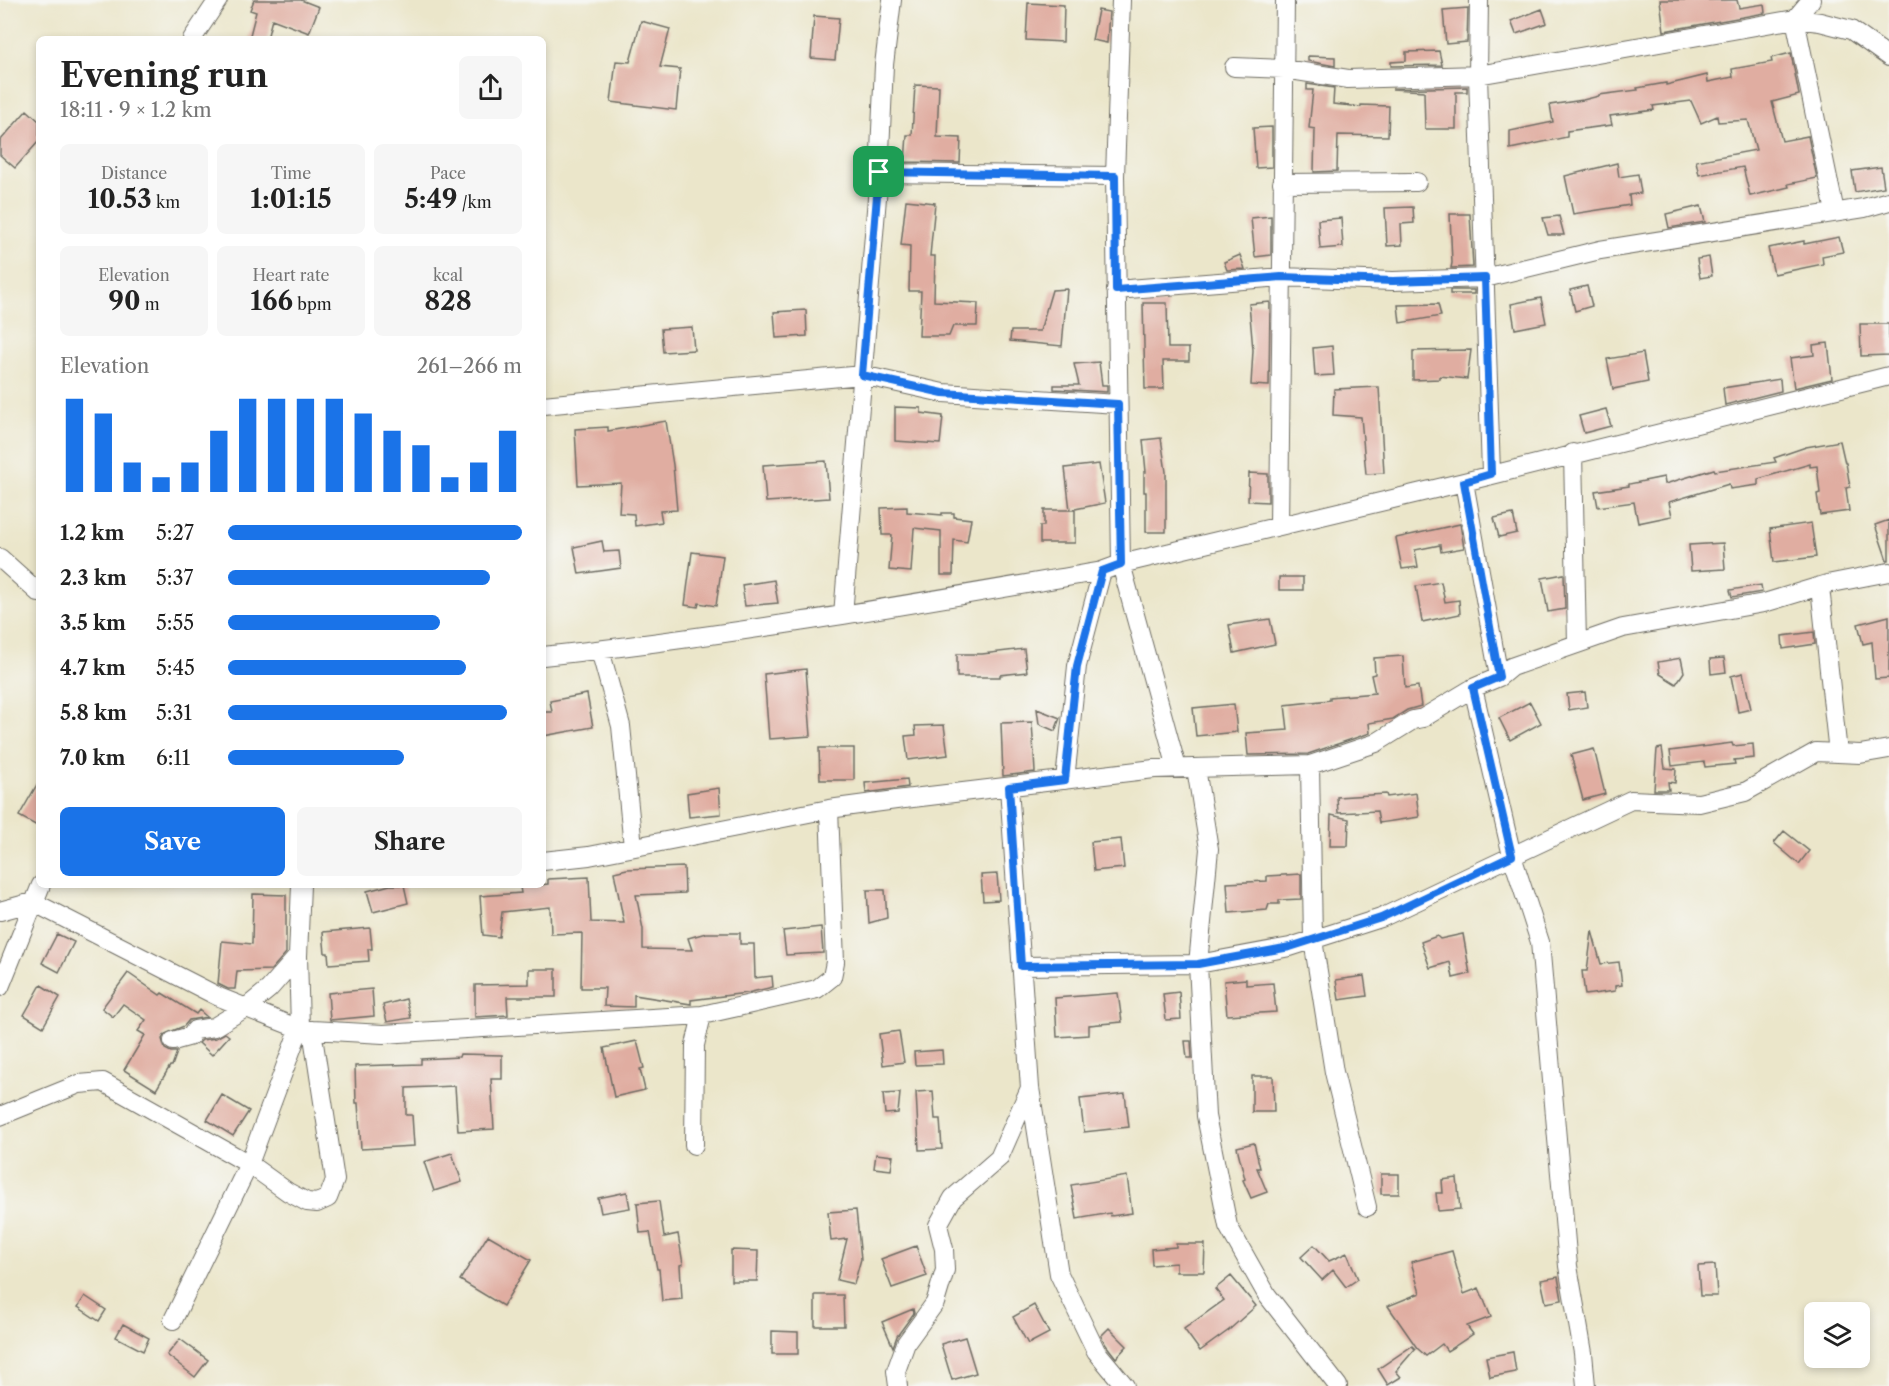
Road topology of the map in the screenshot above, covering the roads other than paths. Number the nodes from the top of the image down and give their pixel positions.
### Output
1 (218, 0) edge
2 (892, 0) edge
3 (1121, 0) edge
4 (1285, 0) edge
5 (1479, 0) edge
6 (1811, 0) edge
7 (1795, 19) junction
8 (194, 36) edge
9 (1889, 57) edge
10 (1234, 67) dead end
11 (1284, 69) junction
12 (1478, 75) junction
13 (879, 172) junction
14 (1115, 176) junction
15 (1417, 182) dead end
16 (1282, 183) junction
17 (1889, 201) edge
18 (1835, 212) junction
19 (1281, 277) junction
20 (1485, 278) junction
21 (1116, 290) junction
22 (862, 375) junction
23 (1889, 376) edge
24 (1118, 404) junction
25 (546, 405) edge
26 (1573, 453) junction
27 (1491, 474) junction
28 (1464, 482) junction
29 (1279, 526) junction
30 (0, 558) edge
31 (1121, 564) junction
32 (1102, 571) junction
33 (1889, 572) edge
34 (1820, 586) junction
35 (36, 590) edge
36 (843, 615) junction
37 (1576, 644) junction
38 (600, 650) junction
39 (546, 656) edge
40 (1499, 677) junction
41 (1473, 688) junction
42 (1889, 749) edge
43 (1838, 753) junction
44 (1310, 765) junction
45 (1177, 768) junction
46 (1196, 768) junction
47 (1065, 780) junction
48 (1009, 787) junction
49 (829, 809) junction
50 (633, 847) junction
51 (1512, 856) junction
52 (546, 861) edge
53 (302, 888) edge
54 (37, 893) edge
55 (0, 911) edge
56 (1313, 940) junction
57 (298, 956) junction
58 (1198, 964) junction
59 (1021, 966) junction
60 (0, 987) edge
61 (247, 1007) junction
62 (702, 1015) junction
63 (306, 1028) junction
64 (173, 1041) dead end
65 (1030, 1088) junction
66 (0, 1116) edge
67 (694, 1145) dead end
68 (249, 1164) junction
69 (1366, 1207) dead end
70 (173, 1320) dead end
71 (898, 1386) edge
72 (1125, 1386) edge
73 (1338, 1386) edge
74 (1586, 1386) edge

1 - 8 street
2 - 13 street
3 - 14 street
4 - 11 street
5 - 12 street
6 - 7 street
7 - 9 street
7 - 12 street
7 - 18 street
10 - 11 street
11 - 12 street
11 - 16 street
12 - 20 street
13 - 14 street
13 - 22 street
14 - 21 street
15 - 16 street
16 - 19 street
17 - 18 street
18 - 20 street
19 - 20 street
19 - 21 street
19 - 29 street
20 - 27 street
21 - 24 street
22 - 24 street
22 - 25 street
22 - 36 street
23 - 26 street
24 - 31 street
26 - 27 street
26 - 37 street
27 - 28 street
28 - 29 street
28 - 40 street
29 - 31 street
30 - 35 street
31 - 32 street
31 - 45 street
32 - 36 street
32 - 47 street
33 - 34 street
34 - 37 street
34 - 43 street
36 - 38 street
37 - 40 street
38 - 39 street
38 - 50 street
40 - 41 street
41 - 44 street
41 - 51 street
42 - 43 street
43 - 51 street
44 - 46 street
44 - 56 street
45 - 46 street
45 - 47 street
46 - 58 street
47 - 48 street
48 - 49 street
48 - 59 street
49 - 50 street
49 - 62 street
50 - 52 street
51 - 56 street
51 - 74 street
53 - 57 street
54 - 55 street
54 - 60 street
54 - 61 street
56 - 58 street
56 - 69 street
57 - 61 street
57 - 63 street
58 - 59 street
58 - 73 street
59 - 65 street
61 - 63 street
61 - 64 street
62 - 63 street
62 - 67 street
63 - 68 street
63 - 68 street
65 - 71 street
65 - 72 street
66 - 68 street
68 - 70 street

